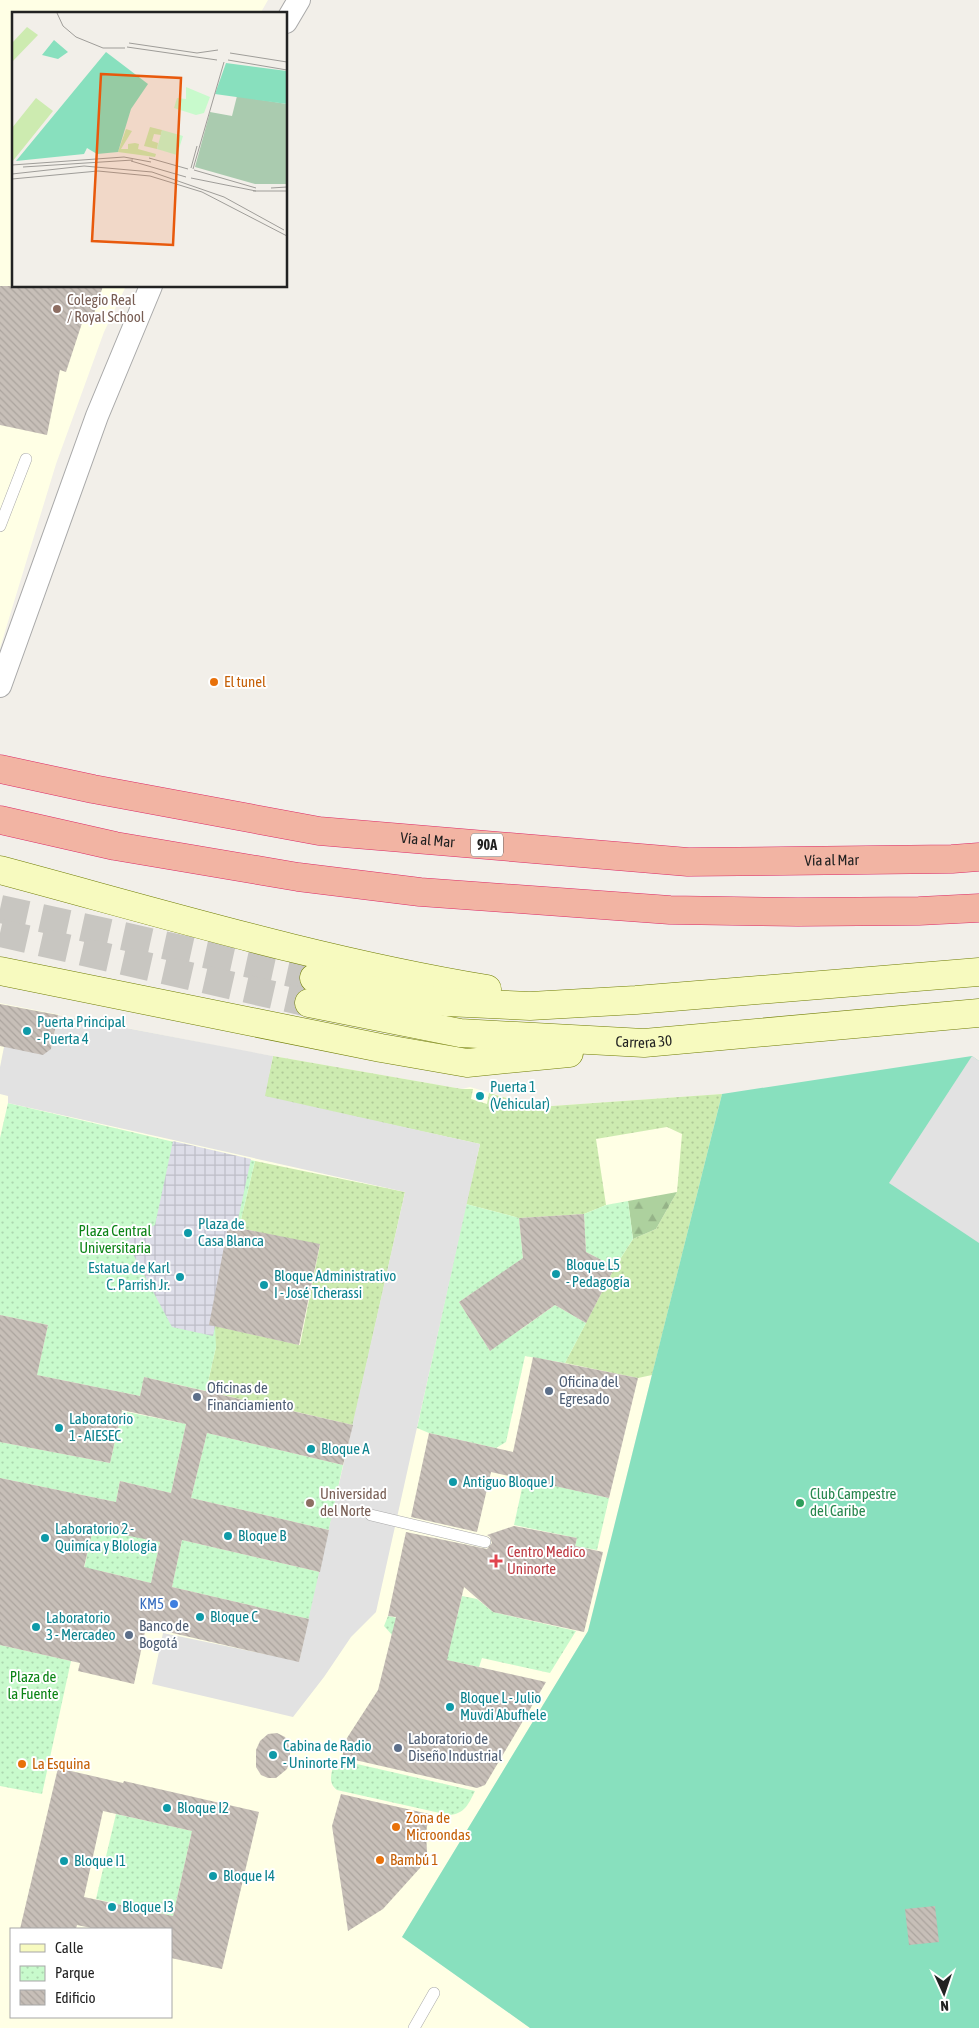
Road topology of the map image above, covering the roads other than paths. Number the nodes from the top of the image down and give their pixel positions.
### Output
1 (299, 0) edge
2 (288, 19) edge
3 (150, 288) edge
4 (26, 458) dead end
5 (0, 526) edge
6 (0, 686) edge
7 (0, 769) edge
8 (0, 820) edge
9 (979, 857) edge
10 (0, 870) edge
11 (979, 908) edge
12 (0, 971) edge
13 (979, 972) edge
14 (636, 1000) junction
15 (979, 1013) edge
16 (644, 1043) junction
17 (371, 1515) dead end
18 (485, 1542) dead end
19 (434, 1993) dead end
20 (414, 2028) edge

1 - 2 street
3 - 6 street
4 - 5 lane
7 - 9 highway, Vía al Mar / 90A
8 - 11 highway
10 - 14 main road
12 - 16 main road
13 - 14 main road, Carrera 30
14 - 16 main road, Carrera 30
15 - 16 main road, Carrera 30
17 - 18 lane
19 - 20 lane

